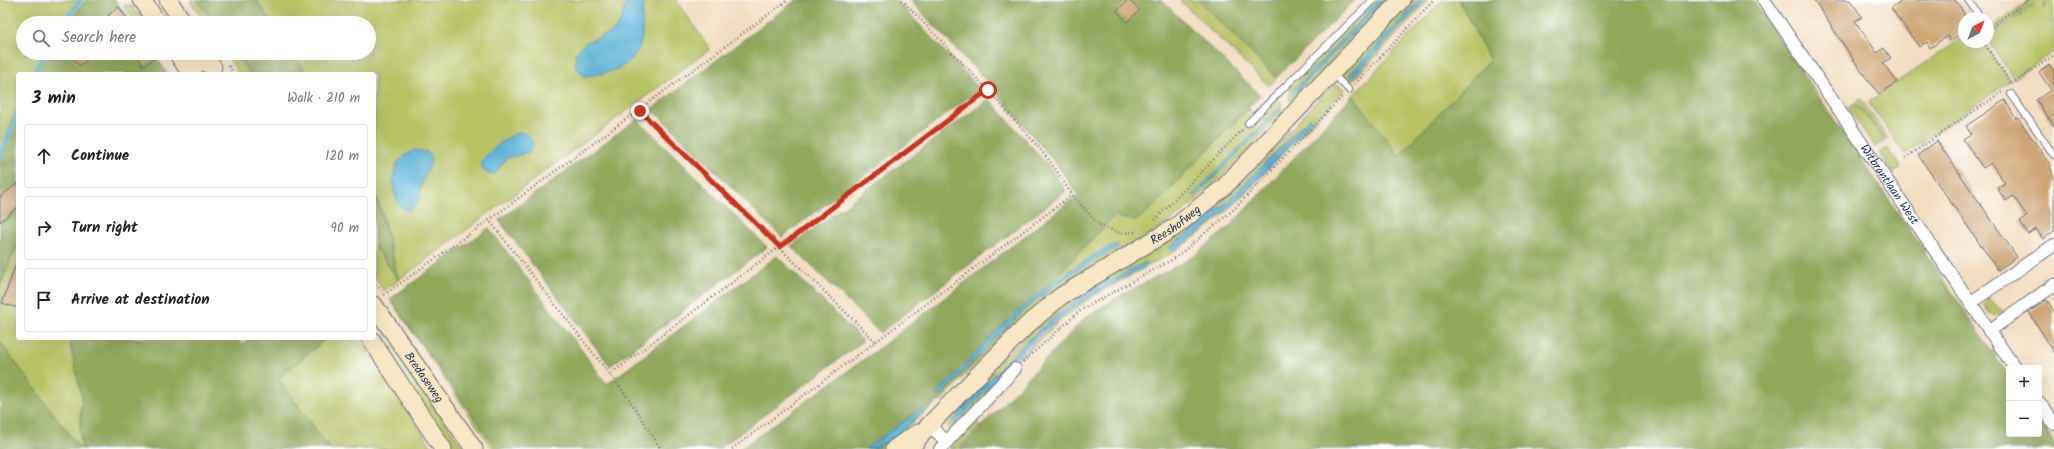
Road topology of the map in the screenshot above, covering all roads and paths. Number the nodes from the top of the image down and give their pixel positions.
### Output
1 (142, 0) edge
2 (168, 0) edge
3 (788, 0) edge
4 (902, 0) edge
5 (1373, 0) edge
6 (1401, 0) edge
7 (1764, 0) edge
8 (1968, 0) edge
9 (2029, 0) edge
10 (1977, 12) edge
11 (153, 16) edge
12 (179, 16) edge
13 (1994, 24) edge
14 (1987, 48) edge
15 (2054, 55) edge
16 (182, 60) edge
17 (211, 65) edge
18 (191, 72) edge
19 (192, 72) edge
20 (1332, 73) junction
21 (2012, 84) junction
22 (988, 90) junction
23 (1349, 90) dead end
24 (2011, 94) dead end
25 (640, 111) junction
26 (1248, 124) joint
27 (2054, 155) edge
28 (1905, 158) dead end
29 (1072, 195) junction
30 (489, 220) junction
31 (1153, 222) dead end
32 (1141, 230) dead end
33 (2054, 244) edge
34 (780, 247) junction
35 (2054, 285) edge
36 (377, 303) edge
37 (1970, 303) junction
38 (1989, 330) junction
39 (371, 340) edge
40 (876, 342) junction
41 (2013, 365) edge
42 (1015, 369) dead end
43 (609, 375) junction
44 (2042, 406) edge
45 (2054, 424) edge
46 (929, 425) junction
47 (944, 446) edge
48 (443, 449) edge
49 (474, 449) edge
50 (661, 449) edge
51 (732, 449) edge
52 (894, 449) edge
53 (910, 449) edge

1 - 11 street
2 - 12 street
3 - 25 path
4 - 22 path
5 - 26 lane
6 - 20 street, Reeshofweg
7 - 37 street, Witbrantlaan West
8 - 10 lane
9 - 13 path
14 - 21 path
15 - 21 path
16 - 18 street
17 - 19 street
20 - 23 lane
20 - 46 street, Reeshofweg
21 - 28 path
22 - 29 path
22 - 34 path
24 - 27 lane
25 - 30 path
25 - 34 path
26 - 31 path
29 - 32 path
29 - 40 path
30 - 36 path
30 - 43 path
33 - 37 street
34 - 40 path
34 - 43 path
35 - 38 street
36 - 49 street, Bredaseweg
37 - 38 street, Witbrantlaan West
38 - 41 street, Witbrantlaan West
39 - 48 street, Bredaseweg
40 - 51 path
42 - 47 street
43 - 50 path
44 - 45 street
46 - 47 street
46 - 52 street, Reeshofweg
46 - 53 street, Reeshofweg

